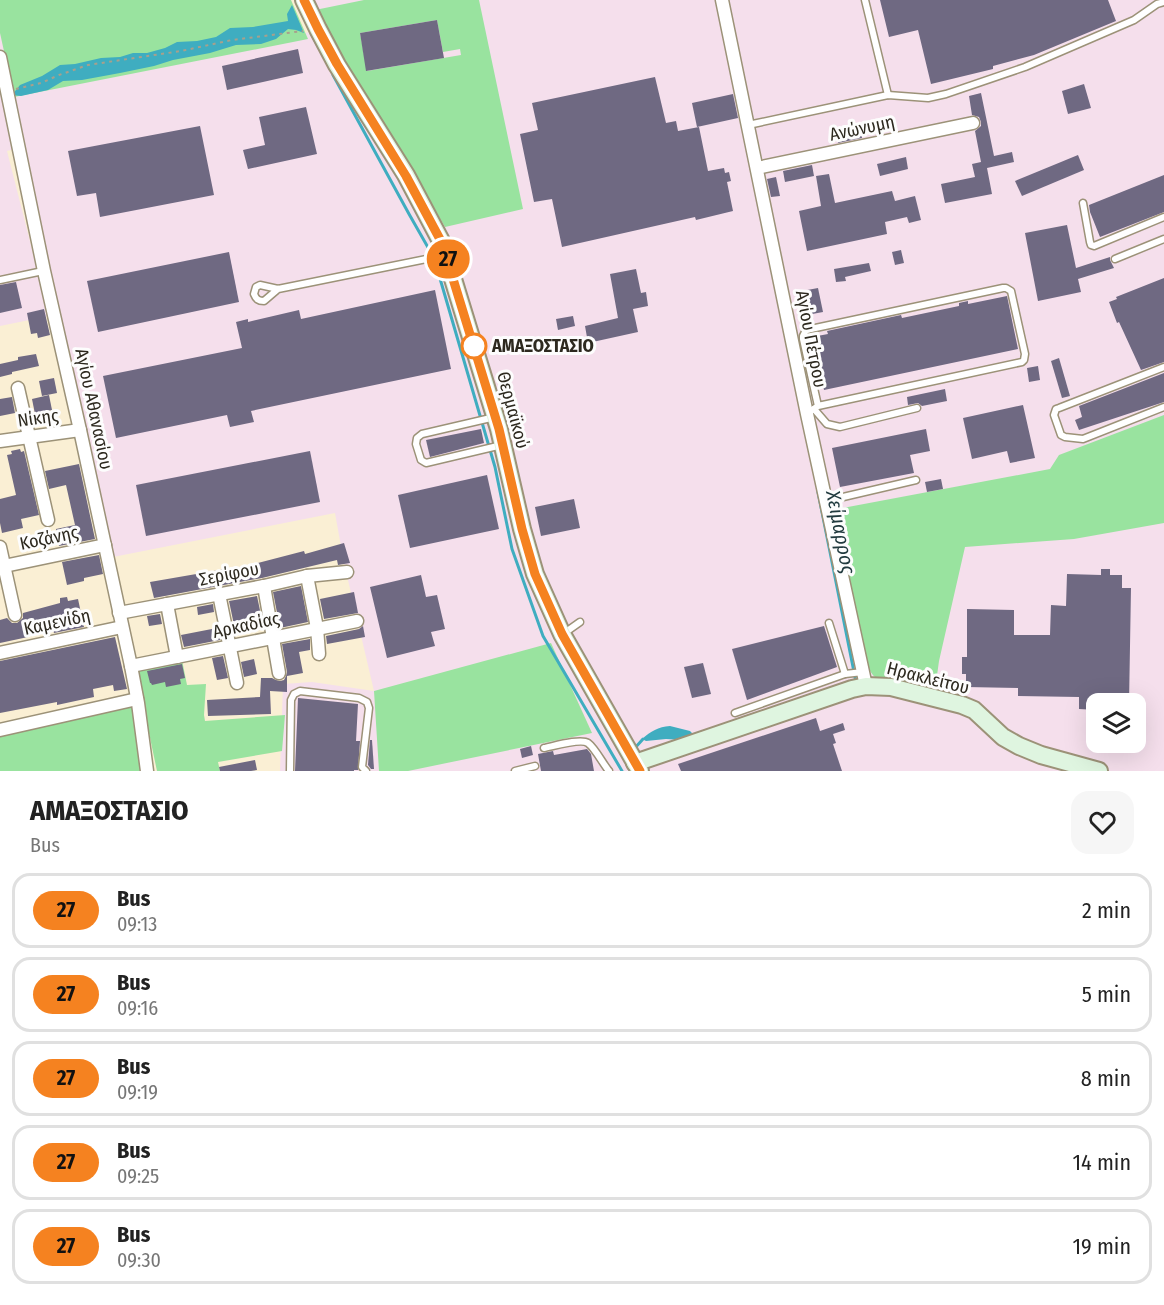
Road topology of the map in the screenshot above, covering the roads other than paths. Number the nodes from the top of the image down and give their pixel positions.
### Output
1 (304, 0) edge
2 (722, 0) edge
3 (865, 0) edge
4 (1163, 1) edge
5 (0, 57) edge
6 (5, 93) edge
7 (888, 95) junction
8 (974, 123) dead end
9 (748, 125) junction
10 (757, 168) junction
11 (1083, 203) dead end
12 (1164, 217) edge
13 (1164, 238) edge
14 (446, 255) junction
15 (1115, 259) dead end
16 (44, 271) junction
17 (0, 280) edge
18 (278, 289) dead end
19 (1164, 368) edge
20 (18, 388) dead end
21 (1164, 407) edge
22 (917, 408) dead end
23 (813, 410) junction
24 (495, 417) junction
25 (80, 430) junction
26 (29, 436) junction
27 (0, 441) edge
28 (503, 445) junction
29 (916, 480) dead end
30 (826, 501) junction
31 (48, 520) dead end
32 (105, 545) junction
33 (0, 547) edge
34 (2, 567) edge
35 (347, 572) dead end
36 (307, 576) junction
37 (264, 586) junction
38 (219, 594) junction
39 (167, 604) junction
40 (119, 613) junction
41 (15, 615) dead end
42 (357, 621) dead end
43 (580, 622) dead end
44 (829, 623) dead end
45 (122, 627) junction
46 (317, 628) junction
47 (562, 634) junction
48 (274, 638) junction
49 (229, 647) junction
50 (0, 653) edge
51 (319, 654) dead end
52 (177, 657) junction
53 (131, 666) junction
54 (279, 673) dead end
55 (845, 674) junction
56 (865, 679) junction
57 (237, 683) dead end
58 (137, 699) junction
59 (735, 713) dead end
60 (0, 730) edge
61 (544, 748) dead end
62 (535, 766) dead end
63 (637, 767) edge
64 (147, 771) edge
65 (290, 771) edge
66 (366, 771) edge
67 (515, 771) edge
68 (609, 771) edge
69 (1099, 771) edge

1 - 14 street, Θερμαϊκού
2 - 9 street, Αγίου Πέτρου
3 - 7 lane
4 - 7 lane
5 - 6 street, Αγίου Αθανασίου
6 - 16 street, Αγίου Αθανασίου
7 - 9 lane
8 - 10 street, Ανώνυμη
9 - 10 street, Αγίου Πέτρου
10 - 23 street, Αγίου Πέτρου
11 - 12 lane
13 - 15 lane
14 - 18 lane
14 - 24 street, Θερμαϊκού
16 - 17 lane
16 - 25 street, Αγίου Αθανασίου
19 - 21 lane
20 - 26 street
22 - 23 lane
23 - 23 lane
23 - 30 street, Αγίου Πέτρου
24 - 28 street, Θερμαϊκού
24 - 28 lane
25 - 26 street, Νίκης
25 - 32 street, Αγίου Αθανασίου
26 - 27 street, Νίκης
26 - 31 street
28 - 47 street, Θερμαϊκού
29 - 30 lane
30 - 56 street, Αγίου Πέτρου
32 - 34 street, Κοζάνης
32 - 40 street, Αγίου Αθανασίου
33 - 34 street
34 - 41 street
35 - 36 street, Σερίφου
36 - 37 street, Σερίφου
36 - 46 street
37 - 38 street, Σερίφου
37 - 48 street
38 - 39 street, Σερίφου
38 - 49 street
39 - 40 street, Σερίφου
39 - 52 street
40 - 45 street, Αγίου Αθανασίου
42 - 46 street, Αρκαδίας
43 - 47 lane
44 - 55 lane
45 - 50 street, Καμενίδη
45 - 53 street, Αγίου Αθανασίου
46 - 48 street, Αρκαδίας
46 - 51 street
47 - 63 street, Θερμαϊκού
48 - 49 street, Αρκαδίας
48 - 54 street
49 - 52 street, Αρκαδίας
49 - 57 street
52 - 53 street, Αρκαδίας
53 - 58 street, Αγίου Αθανασίου
55 - 56 lane
55 - 59 lane
56 - 63 street, Ηρακλείτου
56 - 69 street, Ηρακλείτου
58 - 60 street
58 - 64 street, Αγίου Αθανασίου
61 - 68 lane
62 - 67 lane
65 - 66 lane

